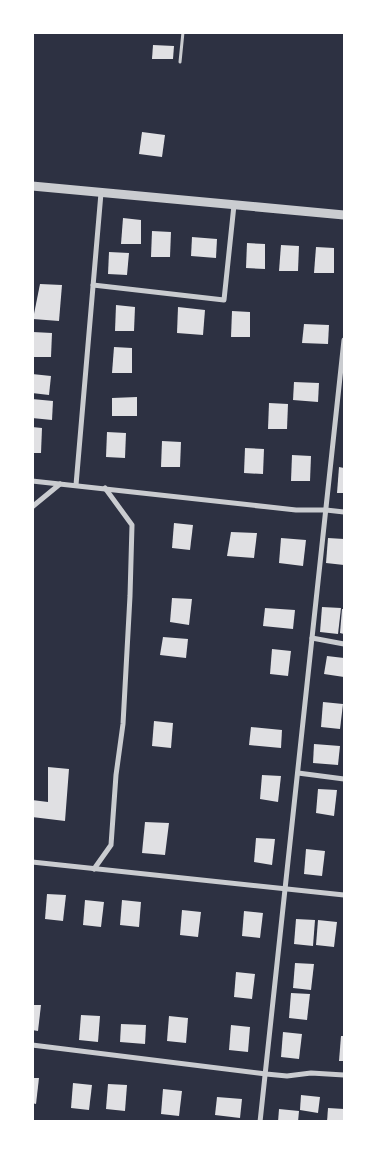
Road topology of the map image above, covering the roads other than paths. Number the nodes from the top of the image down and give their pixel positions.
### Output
1 (183, 32) edge
2 (180, 62) dead end
3 (32, 186) edge
4 (101, 192) junction
5 (234, 205) junction
6 (344, 215) edge
7 (93, 286) junction
8 (344, 340) edge
9 (32, 481) edge
10 (60, 484) junction
11 (76, 486) junction
12 (104, 488) junction
13 (32, 507) edge
14 (326, 510) junction
15 (344, 512) edge
16 (312, 638) junction
17 (344, 644) edge
18 (298, 773) junction
19 (344, 779) edge
20 (32, 862) edge
21 (94, 869) junction
22 (286, 889) junction
23 (344, 895) edge
24 (32, 1045) edge
25 (266, 1074) junction
26 (344, 1075) edge
27 (260, 1122) edge

1 - 2 lane
3 - 4 street
4 - 5 street
4 - 7 street
5 - 6 street
5 - 7 street
7 - 11 street
8 - 14 street
9 - 10 street
10 - 11 street
10 - 13 street
11 - 12 street
12 - 14 street
12 - 21 street
14 - 15 street
14 - 16 street
16 - 17 street
16 - 18 street
18 - 19 street
18 - 22 street
20 - 21 street
21 - 22 street
22 - 23 street
22 - 25 street
24 - 25 street
25 - 26 street
25 - 27 street

